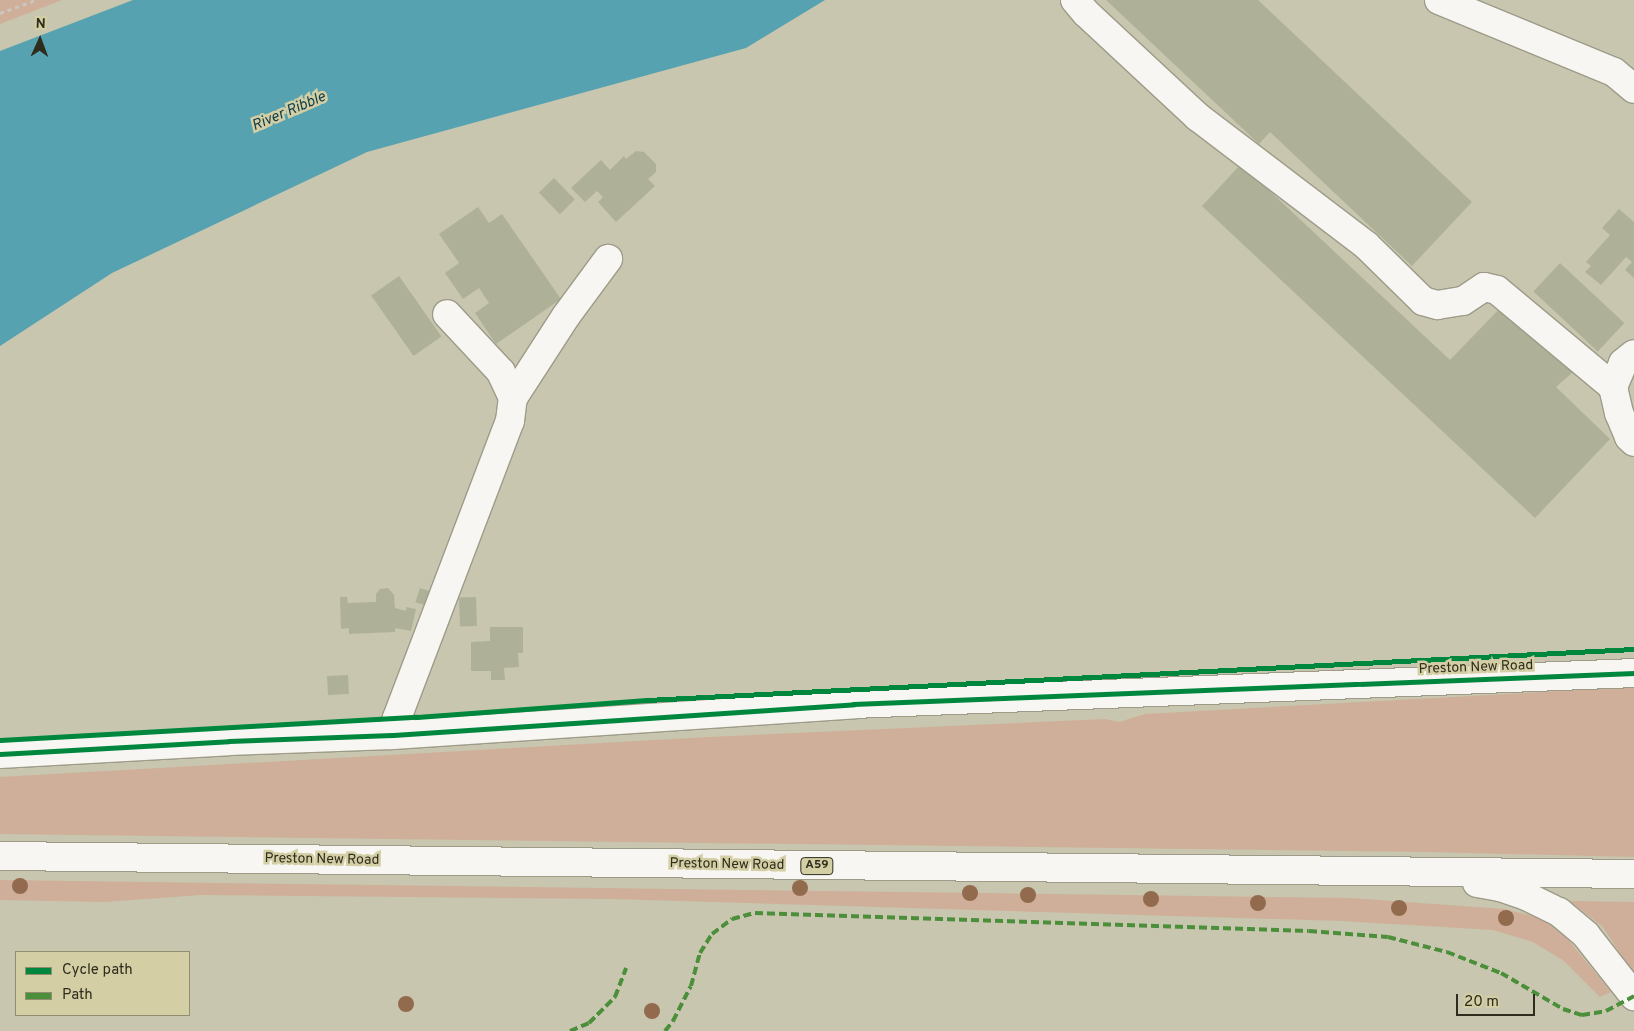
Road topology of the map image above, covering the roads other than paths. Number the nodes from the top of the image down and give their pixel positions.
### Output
1 (1075, 0) edge
2 (1439, 0) edge
3 (1634, 89) edge
4 (608, 259) dead end
5 (447, 314) dead end
6 (1634, 354) edge
7 (1613, 387) junction
8 (513, 398) junction
9 (1634, 442) edge
10 (1634, 673) edge
11 (392, 735) junction
12 (0, 754) edge
13 (0, 856) edge
14 (1402, 872) junction
15 (1634, 874) edge
16 (1634, 996) edge

1 - 7 main road
2 - 3 main road
4 - 8 main road
5 - 8 main road
6 - 7 main road
7 - 9 main road
8 - 11 main road
10 - 11 main road, Preston New Road
11 - 12 main road, Preston New Road
13 - 14 main road, Preston New Road / A59
14 - 15 main road, Preston New Road / A59
14 - 16 main road

